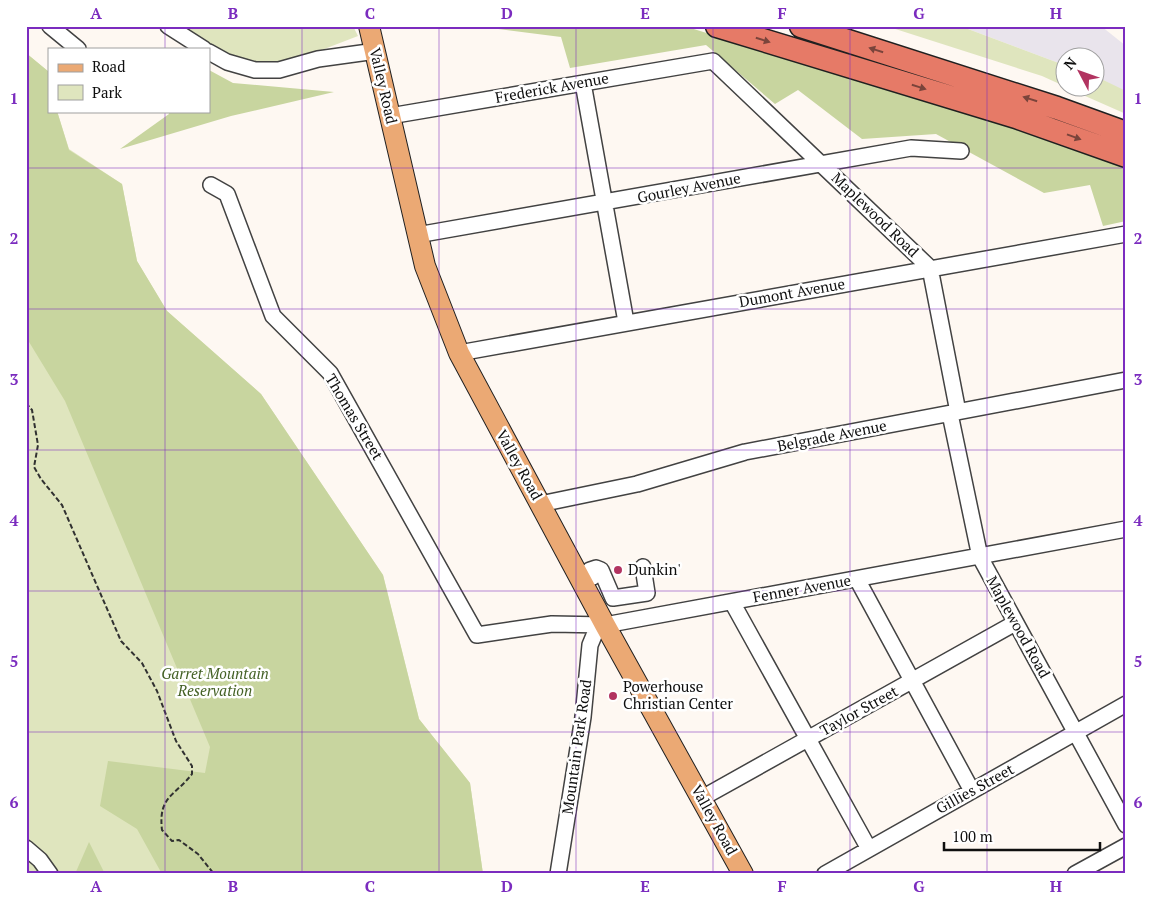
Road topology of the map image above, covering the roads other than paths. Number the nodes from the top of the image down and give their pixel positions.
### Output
1 (50, 26) edge
2 (168, 26) edge
3 (370, 26) edge
4 (717, 26) edge
5 (801, 26) edge
6 (77, 48) edge
7 (202, 48) edge
8 (376, 51) junction
9 (210, 53) edge
10 (713, 61) joint
11 (583, 83) junction
12 (390, 116) junction
13 (1126, 133) edge
14 (961, 151) dead end
15 (1126, 156) edge
16 (823, 163) junction
17 (211, 186) dead end
18 (605, 204) junction
19 (1126, 234) edge
20 (418, 235) junction
21 (930, 268) junction
22 (626, 322) junction
23 (459, 353) junction
24 (1126, 380) edge
25 (954, 413) junction
26 (540, 504) junction
27 (1126, 529) edge
28 (980, 557) junction
29 (643, 566) dead end
30 (589, 575) junction
31 (857, 579) junction
32 (732, 602) junction
33 (635, 606) junction
34 (1015, 623) junction
35 (605, 625) junction
36 (477, 634) joint
37 (912, 681) junction
38 (1126, 704) edge
39 (1076, 732) junction
40 (808, 739) junction
41 (972, 791) junction
42 (702, 798) junction
43 (1126, 825) edge
44 (1126, 846) edge
45 (26, 848) edge
46 (869, 849) junction
47 (50, 874) edge
48 (558, 874) edge
49 (743, 874) edge
50 (825, 874) edge
51 (1075, 874) edge

1 - 6 street
2 - 7 street
3 - 8 main road, Valley Road
4 -> 15 highway
13 -> 5 highway
8 - 9 street
8 - 12 main road, Valley Road
10 - 11 street, Frederick Avenue
10 - 16 street, Maplewood Road
11 - 12 street, Frederick Avenue
11 - 18 street
12 - 20 main road, Valley Road
14 - 16 street, Gourley Avenue
16 - 18 street, Gourley Avenue
16 - 21 street, Maplewood Road
17 - 36 street, Thomas Street
18 - 20 street, Gourley Avenue
18 - 22 street
19 - 21 street, Dumont Avenue
20 - 23 main road, Valley Road
21 - 22 street, Dumont Avenue
21 - 25 street, Maplewood Road
22 - 23 street, Dumont Avenue
23 - 26 main road, Valley Road
24 - 25 street, Belgrade Avenue
25 - 26 street, Belgrade Avenue
25 - 28 street, Maplewood Road
26 - 30 main road, Valley Road
27 - 28 street, Fenner Avenue
28 - 31 street, Fenner Avenue
28 - 34 street, Maplewood Road
29 - 33 street
30 - 33 street
30 - 35 main road, Valley Road
31 - 32 street, Fenner Avenue
31 - 37 street
32 - 33 street, Fenner Avenue
32 - 40 street
33 - 35 street, Fenner Avenue
34 - 37 street, Taylor Street
34 - 39 street, Maplewood Road
35 - 36 street, Fenner Avenue
35 - 42 main road, Valley Road
35 - 48 street, Mountain Park Road
37 - 40 street, Taylor Street
37 - 41 street
38 - 39 street, Gillies Street
39 - 41 street, Gillies Street
39 - 43 street, Maplewood Road
40 - 42 street, Taylor Street
40 - 46 street
41 - 46 street, Gillies Street
42 - 49 main road, Valley Road
44 - 51 street
45 - 47 street
46 - 50 street, Gillies Street

